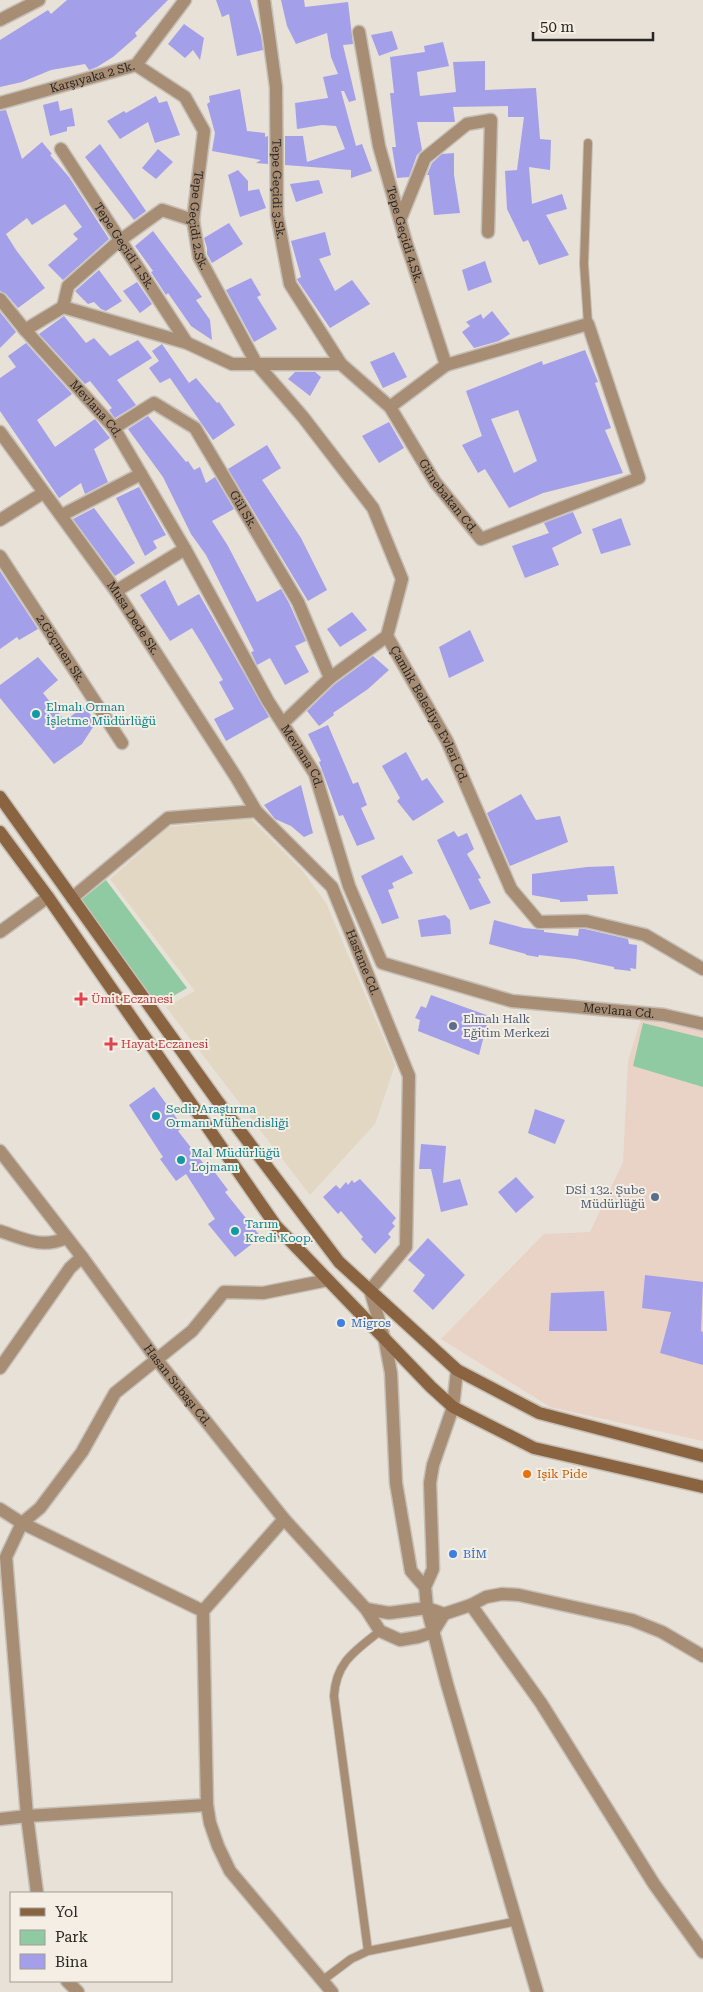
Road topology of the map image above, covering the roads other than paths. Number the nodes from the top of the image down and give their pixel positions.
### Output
1 (39, 0) edge
2 (185, 0) edge
3 (264, 0) edge
4 (0, 20) edge
5 (359, 32) dead end
6 (136, 66) junction
7 (0, 103) edge
8 (588, 143) dead end
9 (61, 150) dead end
10 (193, 220) junction
11 (400, 220) junction
12 (488, 232) dead end
13 (119, 241) junction
14 (0, 299) edge
15 (63, 307) junction
16 (588, 324) junction
17 (25, 330) junction
18 (187, 343) junction
19 (256, 364) junction
20 (341, 364) junction
21 (446, 365) junction
22 (390, 408) junction
23 (114, 428) junction
24 (0, 432) edge
25 (141, 474) junction
26 (43, 493) junction
27 (62, 515) junction
28 (0, 520) edge
29 (184, 549) junction
30 (0, 556) edge
31 (116, 591) junction
32 (387, 636) junction
33 (330, 678) junction
34 (283, 723) junction
35 (122, 743) dead end
36 (0, 797) edge
37 (256, 811) junction
38 (0, 832) edge
39 (348, 886) junction
40 (332, 887) junction
41 (48, 897) junction
42 (72, 898) junction
43 (0, 932) edge
44 (703, 969) edge
45 (703, 1024) edge
46 (0, 1151) edge
47 (0, 1231) edge
48 (66, 1238) junction
49 (82, 1257) junction
50 (328, 1280) junction
51 (370, 1290) junction
52 (385, 1341) junction
53 (157, 1360) junction
54 (0, 1368) edge
55 (457, 1370) junction
56 (453, 1407) junction
57 (703, 1456) edge
58 (703, 1487) edge
59 (0, 1509) edge
60 (284, 1519) junction
61 (22, 1522) junction
62 (425, 1587) junction
63 (472, 1605) junction
64 (427, 1608) junction
65 (366, 1609) junction
66 (203, 1611) junction
67 (444, 1614) junction
68 (380, 1631) junction
69 (433, 1632) junction
70 (703, 1656) edge
71 (208, 1805) junction
72 (27, 1816) junction
73 (0, 1819) edge
74 (37, 1892) edge
75 (518, 1921) junction
76 (368, 1951) junction
77 (703, 1952) edge
78 (323, 1980) junction
79 (68, 1982) edge
80 (78, 1992) edge
81 (332, 1992) edge
82 (538, 1992) edge

1 - 4 street
2 - 6 street, Karşıyaka 2 Sk.
3 - 20 street, Tepe Geçidi 3.Sk.
5 - 11 street, Tepe Geçidi 4.Sk.
6 - 7 street, Karşıyaka 2 Sk.
6 - 10 street, Tepe Geçidi 2.Sk.
8 - 16 lane
9 - 13 street, Tepe Geçidi 1.Sk.
10 - 13 street
10 - 19 street, Tepe Geçidi 2.Sk.
11 - 12 street
11 - 21 street, Tepe Geçidi 4.Sk.
13 - 15 street
13 - 18 street, Tepe Geçidi 1.Sk.
14 - 17 street, Mevlana Cd.
15 - 17 street
15 - 18 street
16 - 21 street
16 - 22 street, Günebakan Cd.
17 - 23 street, Mevlana Cd.
18 - 19 street
19 - 20 street
19 - 32 street, Çamlık Belediye Evleri Cd.
20 - 22 street, Günebakan Cd.
21 - 22 street
23 - 25 street, Mevlana Cd.
23 - 33 street, Gül Sk.
24 - 26 street, Musa Dede Sk.
25 - 27 street
25 - 29 street, Mevlana Cd.
26 - 27 street, Musa Dede Sk.
26 - 28 street
27 - 31 street, Musa Dede Sk.
29 - 31 street
29 - 34 street, Mevlana Cd.
30 - 35 street, 2.Göçmen Sk.
31 - 37 street, Musa Dede Sk.
32 - 33 street
32 - 44 street, Çamlık Belediye Evleri Cd.
33 - 34 street
34 - 39 street, Mevlana Cd.
36 - 42 main road
37 - 40 street, Hastane Cd.
37 - 42 street
38 - 41 main road
39 - 40 street
39 - 45 street, Mevlana Cd.
40 - 51 street, Hastane Cd.
41 - 43 street
41 - 50 main road
42 - 51 main road
46 - 48 street, Hasan Subaşı Cd.
47 - 48 street
48 - 49 street, Hasan Subaşı Cd.
49 - 53 street, Hasan Subaşı Cd.
49 - 54 street
50 - 52 main road
50 - 53 street
51 - 52 street
51 - 55 main road
52 - 56 main road
52 - 62 street
53 - 60 street, Hasan Subaşı Cd.
53 - 61 street
55 - 56 street
55 - 57 main road
56 - 58 main road
56 - 62 street
59 - 61 street
60 - 65 street, Hasan Subaşı Cd.
60 - 66 street
61 - 66 street
61 - 72 street
62 - 64 street
63 - 67 street
63 - 70 street
63 - 77 street
64 - 65 street
64 - 67 street
64 - 69 street
65 - 68 street, Hasan Subaşı Cd.
66 - 71 street
67 - 69 street
68 - 69 street
68 - 76 lane
69 - 75 street
71 - 72 street
71 - 78 street
72 - 73 street
72 - 74 street
75 - 76 lane
75 - 82 street
76 - 78 lane
78 - 81 street
79 - 80 street

